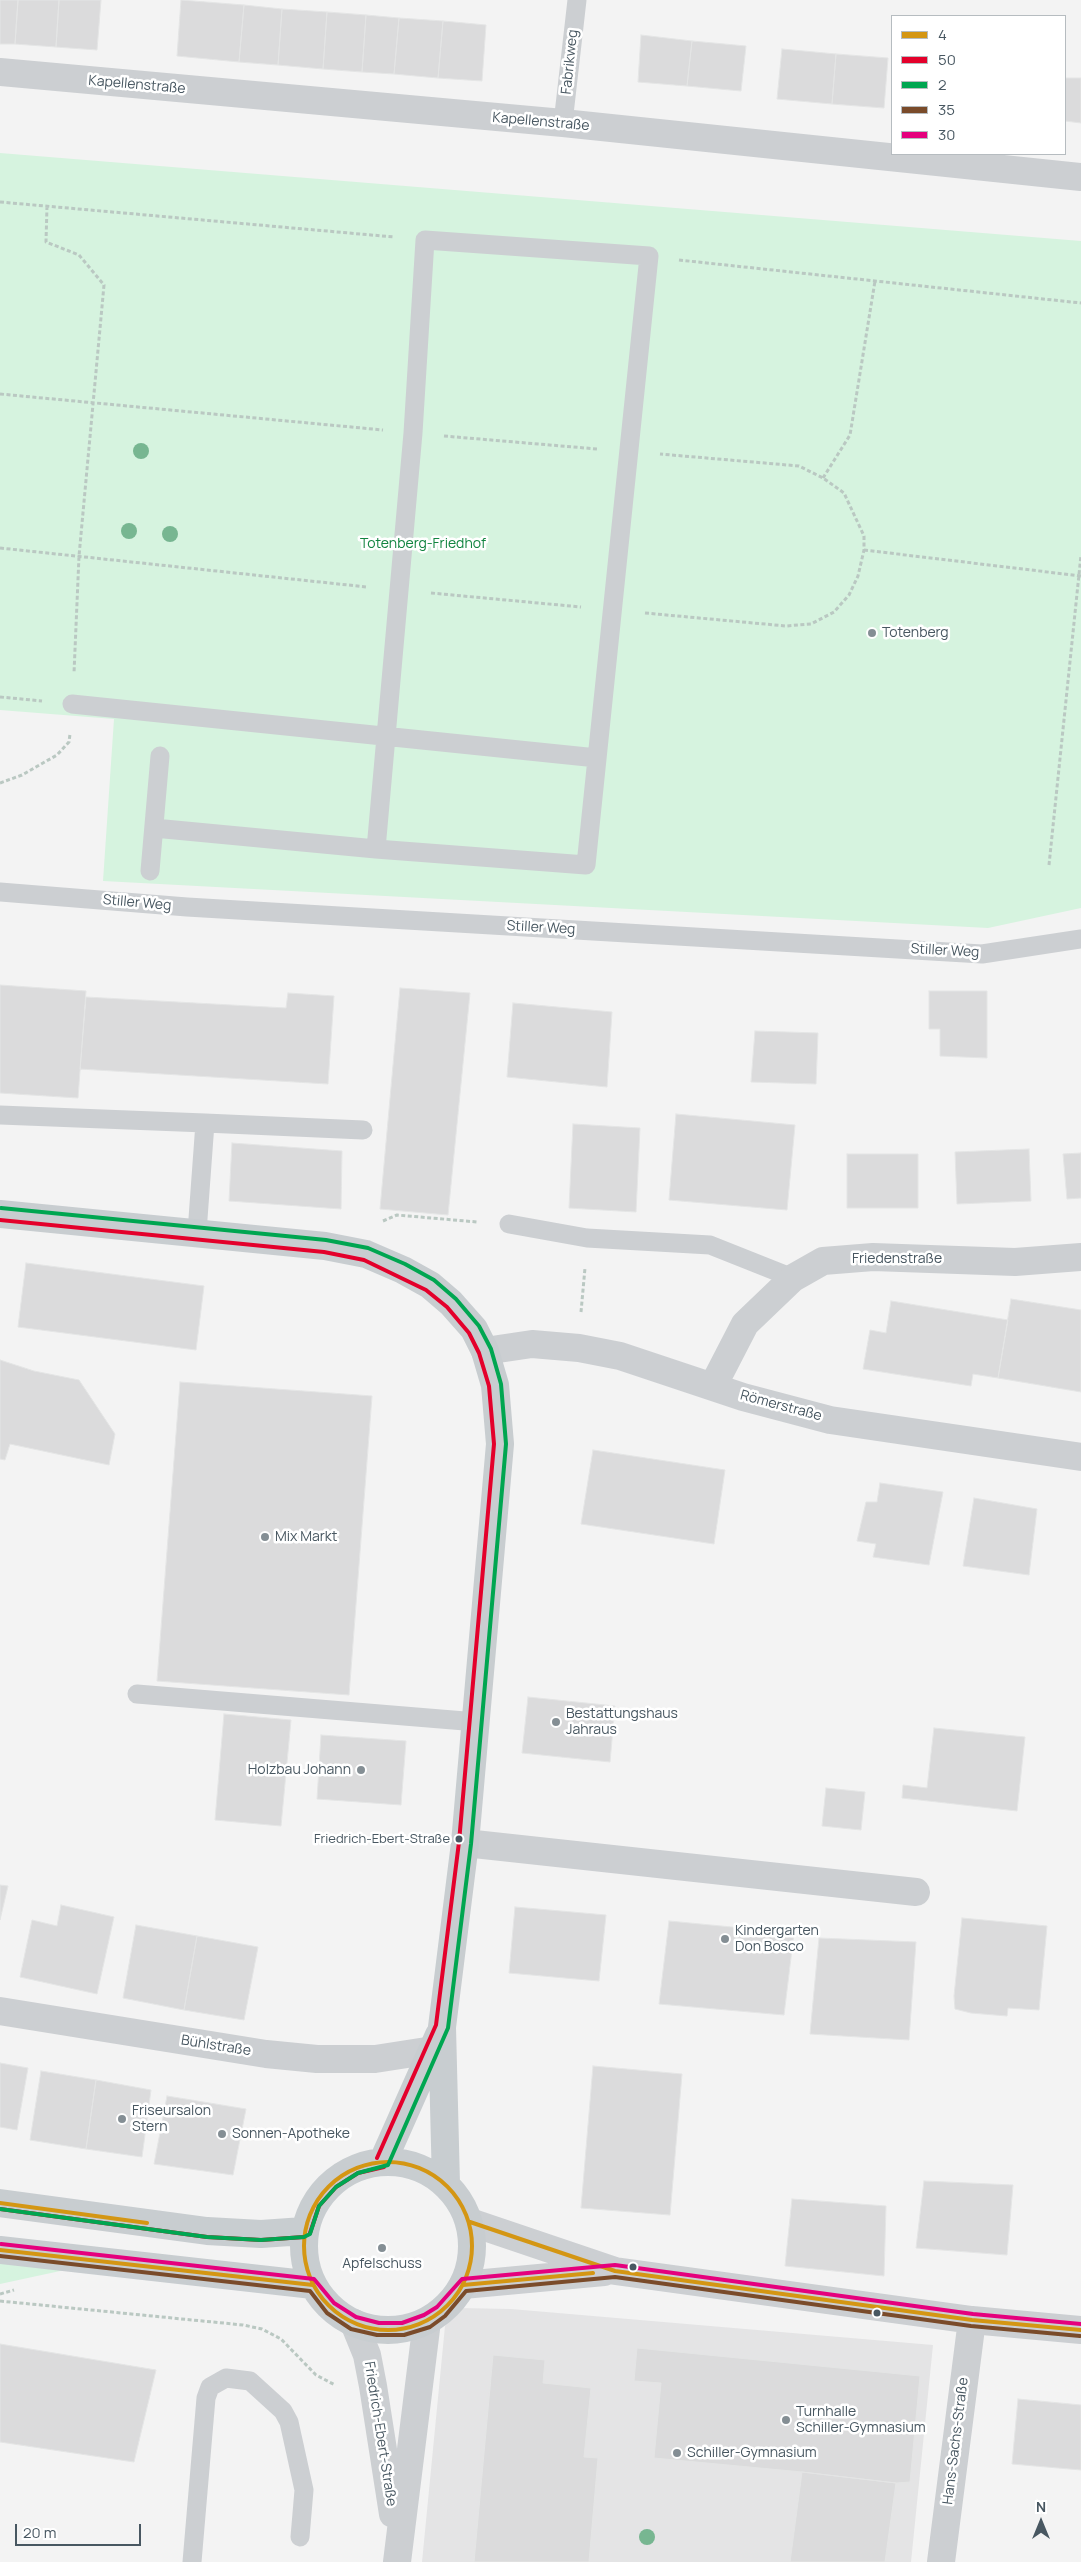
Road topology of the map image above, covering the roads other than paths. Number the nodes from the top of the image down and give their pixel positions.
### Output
1 (577, 0) edge
2 (0, 72) edge
3 (563, 124) junction
4 (891, 152) edge
5 (925, 155) edge
6 (1007, 162) edge
7 (1081, 177) edge
8 (72, 704) road end
9 (385, 736) junction
10 (160, 756) dead end
11 (597, 758) junction
12 (154, 828) junction
13 (376, 849) junction
14 (150, 871) dead end
15 (0, 892) edge
16 (1081, 939) edge
17 (0, 1115) edge
18 (204, 1123) junction
19 (362, 1130) dead end
20 (0, 1214) edge
21 (510, 1224) road end
22 (197, 1232) junction
23 (1081, 1257) edge
24 (793, 1278) junction
25 (485, 1351) junction
26 (713, 1386) junction
27 (1081, 1457) edge
28 (137, 1694) dead end
29 (477, 1722) junction
30 (466, 1843) junction
31 (916, 1892) dead end
32 (0, 2011) edge
33 (437, 2038) junction
34 (383, 2161) junction
35 (446, 2184) junction
36 (0, 2203) edge
37 (470, 2222) junction
38 (304, 2231) junction
39 (0, 2250) edge
40 (615, 2271) junction
41 (313, 2285) junction
42 (463, 2285) junction
43 (972, 2320) junction
44 (426, 2321) junction
45 (354, 2323) junction
46 (1081, 2330) edge
47 (300, 2537) dead end
48 (398, 2555) edge
49 (192, 2562) edge
50 (941, 2562) edge

1 - 3 lane, Fabrikweg
2 - 3 street, Kapellenstraße
3 - 4 street, Kapellenstraße
5 - 6 street, Kapellenstraße
6 - 7 street, Kapellenstraße
8 - 9 lane
9 - 11 lane
9 - 11 lane
9 - 13 lane
10 - 12 lane
11 - 13 lane
12 - 13 lane
12 - 14 lane
15 - 16 lane, Stiller Weg
17 - 18 lane
18 - 19 lane
18 - 22 lane
20 - 22 main road
21 - 24 lane
22 - 25 main road
23 - 24 street, Friedenstraße
24 - 26 street, Friedenstraße
25 - 26 street, Römerstraße
25 - 29 main road
26 - 27 street, Römerstraße
28 - 29 lane
29 - 30 main road
30 - 31 street
30 - 33 main road
32 - 33 street, Bühlstraße
33 - 34 main road
33 - 35 main road
34 - 35 main road
34 - 38 main road
35 - 37 main road
36 - 38 main road
37 - 40 street
37 - 42 main road
38 - 41 main road
39 - 41 main road
40 - 42 street
40 - 43 street
41 - 45 main road
42 - 44 main road
43 - 46 street
43 - 50 street, Hans-Sachs-Straße
44 - 45 main road
44 - 48 street, Friedrich-Ebert-Straße
45 - 48 street, Friedrich-Ebert-Straße
47 - 49 lane

